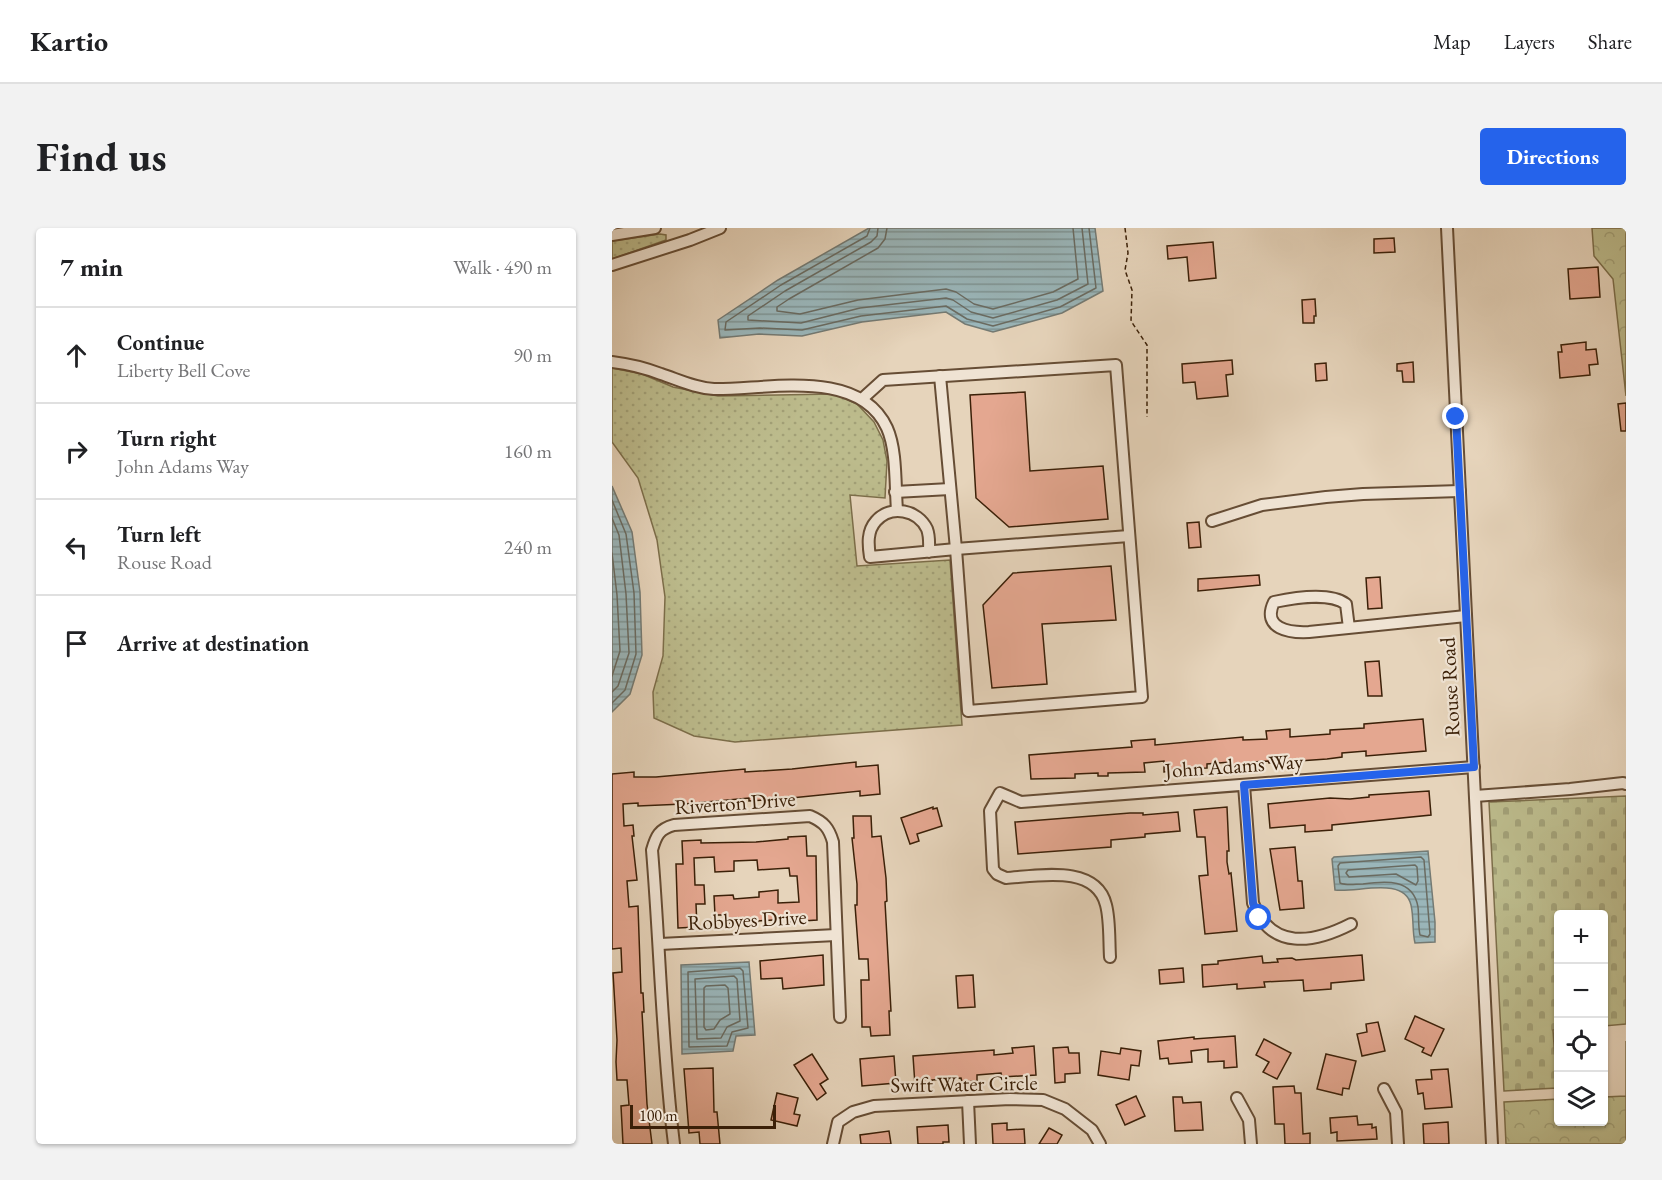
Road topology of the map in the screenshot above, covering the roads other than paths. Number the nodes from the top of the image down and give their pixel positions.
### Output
1 (655, 228) edge
2 (720, 228) edge
3 (1447, 228) edge
4 (612, 235) edge
5 (612, 265) edge
6 (612, 362) edge
7 (940, 376) junction
8 (862, 399) junction
9 (950, 489) junction
10 (1460, 491) junction
11 (895, 492) junction
12 (897, 510) junction
13 (1212, 521) dead end
14 (1129, 536) junction
15 (956, 549) junction
16 (929, 552) junction
17 (1466, 616) junction
18 (1349, 628) junction
19 (1474, 767) junction
20 (1626, 784) edge
21 (1244, 785) junction
22 (1475, 796) junction
23 (1351, 924) dead end
24 (836, 935) junction
25 (660, 944) junction
26 (1110, 957) dead end
27 (840, 1017) dead end
28 (1384, 1089) dead end
29 (1237, 1098) dead end
30 (968, 1101) junction
31 (674, 1144) edge
32 (833, 1144) edge
33 (970, 1144) edge
34 (1100, 1144) edge
35 (1251, 1144) edge
36 (1398, 1144) edge
37 (1492, 1144) edge

1 - 4 street
2 - 5 street
3 - 10 street, Rouse Road
6 - 8 street
7 - 8 street
7 - 9 street
7 - 14 street
8 - 11 street
9 - 11 street
9 - 15 street
10 - 13 street
10 - 17 street, Rouse Road
11 - 12 street
12 - 16 street
12 - 16 street
14 - 15 street
14 - 15 street
15 - 16 street
17 - 18 street
17 - 19 street, Rouse Road
18 - 18 street
19 - 21 street, John Adams Way
19 - 22 street, Rouse Road
20 - 22 street
21 - 23 street
21 - 26 street, John Adams Way
22 - 37 street, Rouse Road
24 - 25 street, Robbyes Drive
24 - 25 street, Riverton Drive
24 - 27 street, Riverton Drive
25 - 31 street, Riverton Drive
28 - 36 street
29 - 35 street
30 - 32 street, Swift Water Circle
30 - 33 street
30 - 34 street, Swift Water Circle

